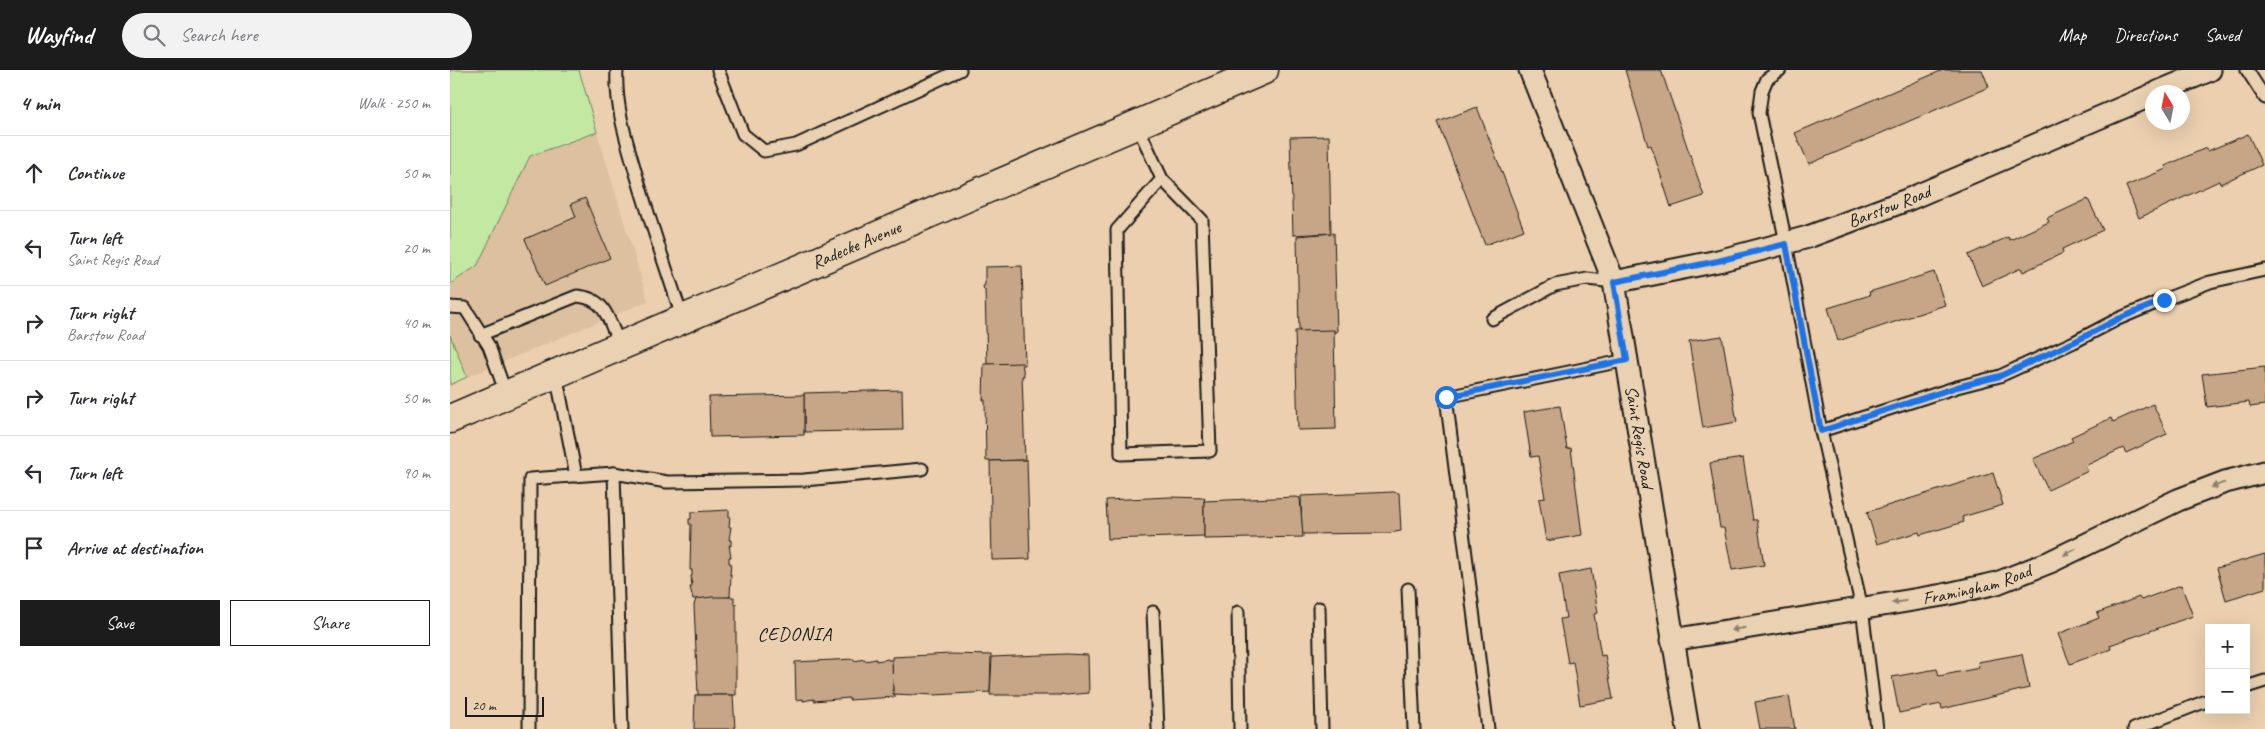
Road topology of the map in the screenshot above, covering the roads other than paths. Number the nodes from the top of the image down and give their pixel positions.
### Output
1 (617, 70) edge
2 (718, 70) edge
3 (960, 70) edge
4 (1264, 70) edge
5 (1530, 70) edge
6 (1780, 70) edge
7 (2210, 70) edge
8 (2247, 70) edge
9 (2175, 85) edge
10 (2145, 98) edge
11 (2265, 98) edge
12 (1137, 125) junction
13 (1162, 179) junction
14 (1786, 244) junction
15 (2265, 270) edge
16 (1614, 282) junction
17 (450, 307) edge
18 (1492, 319) dead end
19 (683, 320) junction
20 (480, 335) junction
21 (620, 346) junction
22 (1627, 360) junction
23 (556, 373) junction
24 (506, 394) junction
25 (450, 420) edge
26 (1821, 431) junction
27 (922, 469) dead end
28 (2265, 472) edge
29 (614, 473) junction
30 (576, 476) junction
31 (1408, 589) dead end
32 (1319, 608) dead end
33 (1862, 608) junction
34 (1153, 612) dead end
35 (1238, 612) dead end
36 (1672, 640) junction
37 (2265, 681) edge
38 (2250, 686) edge
39 (2205, 702) edge
40 (529, 729) edge
41 (622, 729) edge
42 (1158, 729) edge
43 (1240, 729) edge
44 (1322, 729) edge
45 (1414, 729) edge
46 (1488, 729) edge
47 (1688, 729) edge
48 (1877, 729) edge
49 (2134, 729) edge

1 - 19 lane
2 - 3 lane
4 - 12 street, Radecke Avenue
5 - 16 street, Saint Regis Road
6 - 14 lane
7 - 9 street
8 - 11 lane
10 - 14 street, Barstow Road
12 - 13 lane
12 - 19 street, Radecke Avenue
13 - 13 lane
14 - 16 street, Barstow Road
14 - 26 lane
15 - 26 lane
16 - 18 lane
16 - 22 street, Saint Regis Road
17 - 20 lane
19 - 21 street, Radecke Avenue
20 - 21 lane
20 - 24 lane
21 - 23 street, Radecke Avenue
22 - 36 street, Saint Regis Road
22 - 46 lane
23 - 24 street, Radecke Avenue
23 - 30 lane
24 - 25 street, Radecke Avenue
26 - 33 lane
27 - 29 lane
28 -> 33 street, Framingham Road
29 - 30 lane
29 - 41 lane
30 - 40 lane
31 - 45 lane
32 - 44 lane
33 -> 36 street, Framingham Road
33 - 48 lane
34 - 42 lane
35 - 43 lane
36 - 47 street, Saint Regis Road
37 - 38 lane
39 - 49 lane

